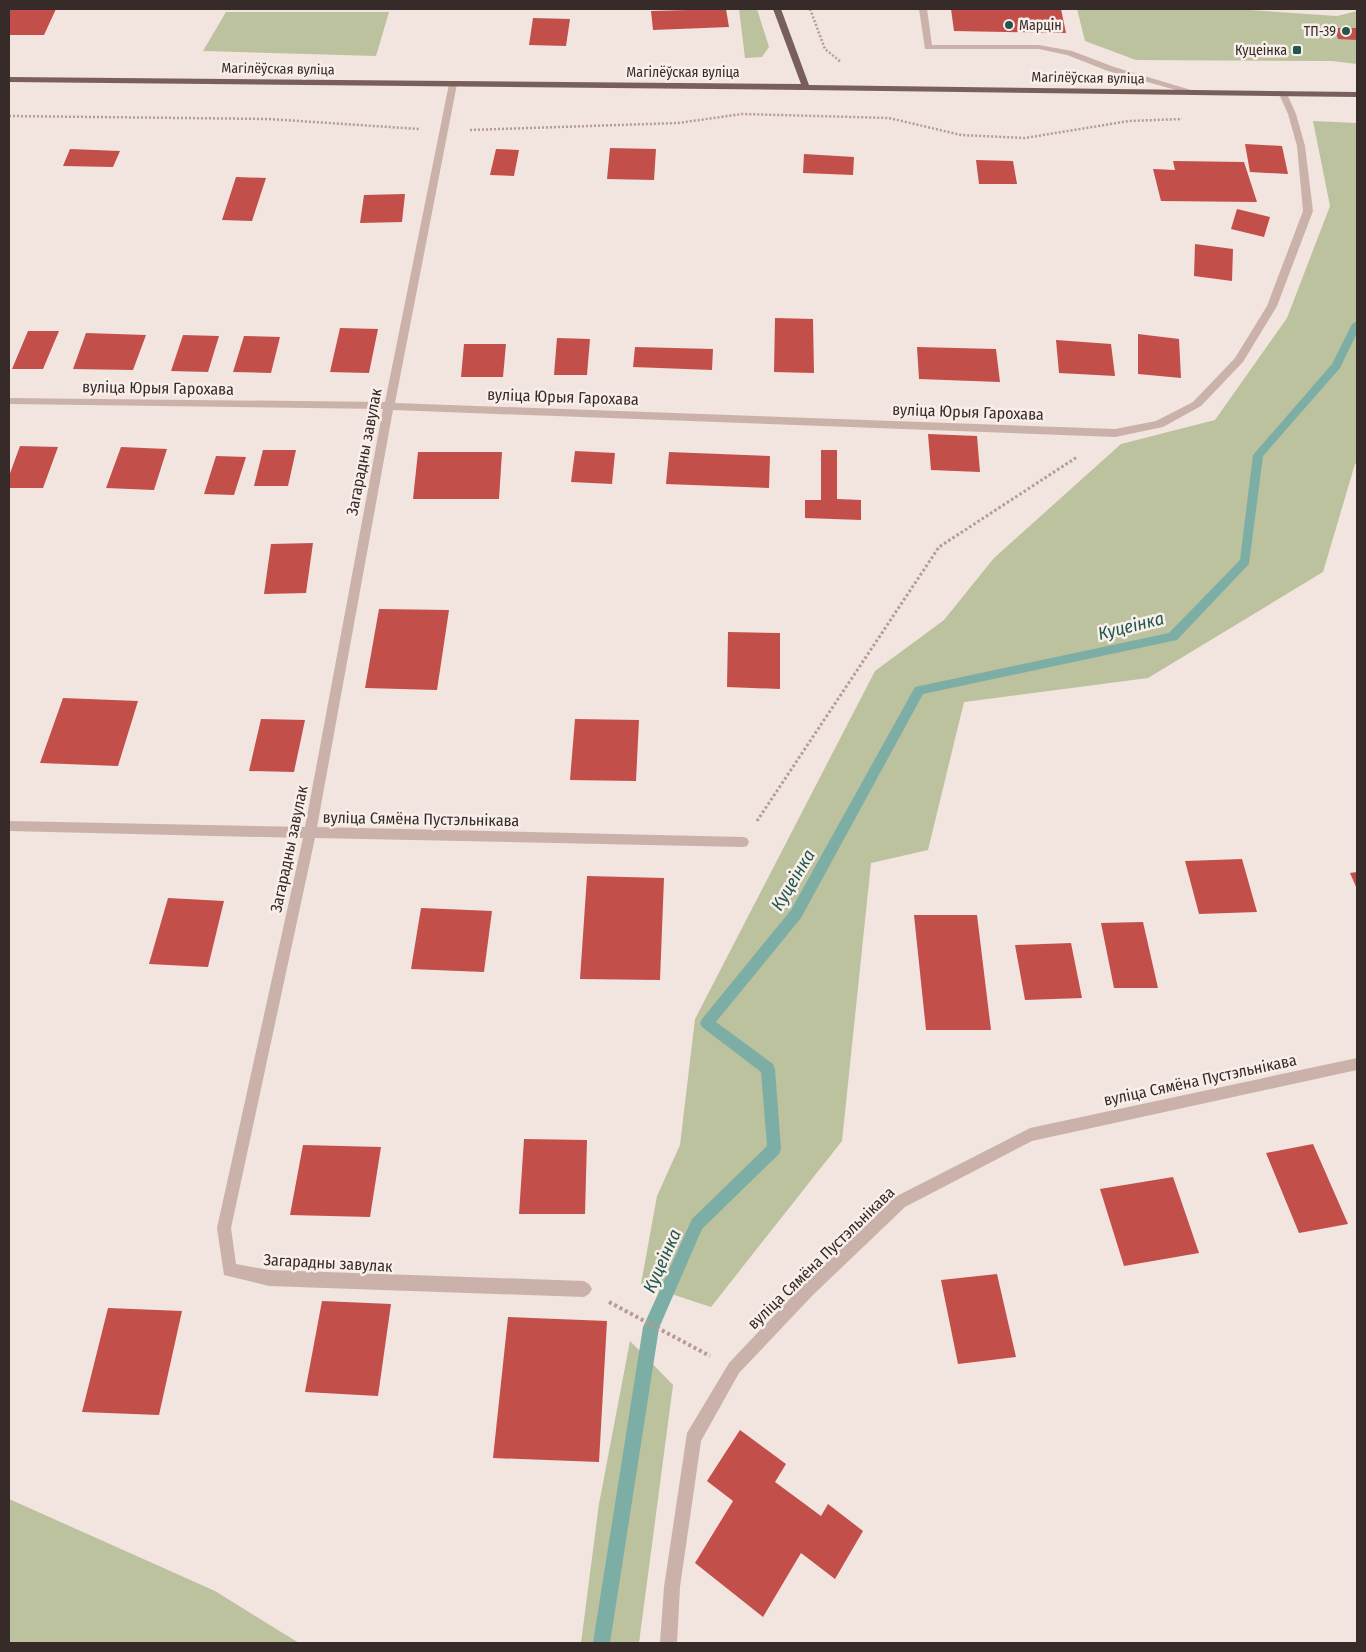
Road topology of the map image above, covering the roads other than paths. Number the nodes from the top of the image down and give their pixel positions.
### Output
1 (777, 9) edge
2 (923, 9) edge
3 (9, 80) edge
4 (453, 84) junction
5 (806, 87) junction
6 (1198, 93) junction
7 (1284, 94) junction
8 (1357, 95) edge
9 (9, 401) edge
10 (389, 406) junction
11 (9, 826) edge
12 (310, 834) junction
13 (743, 842) road end
14 (1357, 1064) edge
15 (584, 1289) dead end
16 (668, 1643) edge

1 - 5 main road
2 - 6 street
3 - 4 main road, Магілёўская вуліца
4 - 5 main road, Магілёўская вуліца
4 - 10 street, Загарадны завулак
5 - 6 main road, Магілёўская вуліца
6 - 7 main road, Магілёўская вуліца
7 - 8 main road, Магілёўская вуліца
7 - 10 street, вуліца Юрыя Гарохава
9 - 10 street, вуліца Юрыя Гарохава
10 - 12 street, Загарадны завулак
11 - 12 street, вуліца Сямёна Пустэльнікава
12 - 13 street, вуліца Сямёна Пустэльнікава
12 - 15 street, Загарадны завулак
14 - 16 street, вуліца Сямёна Пустэльнікава

